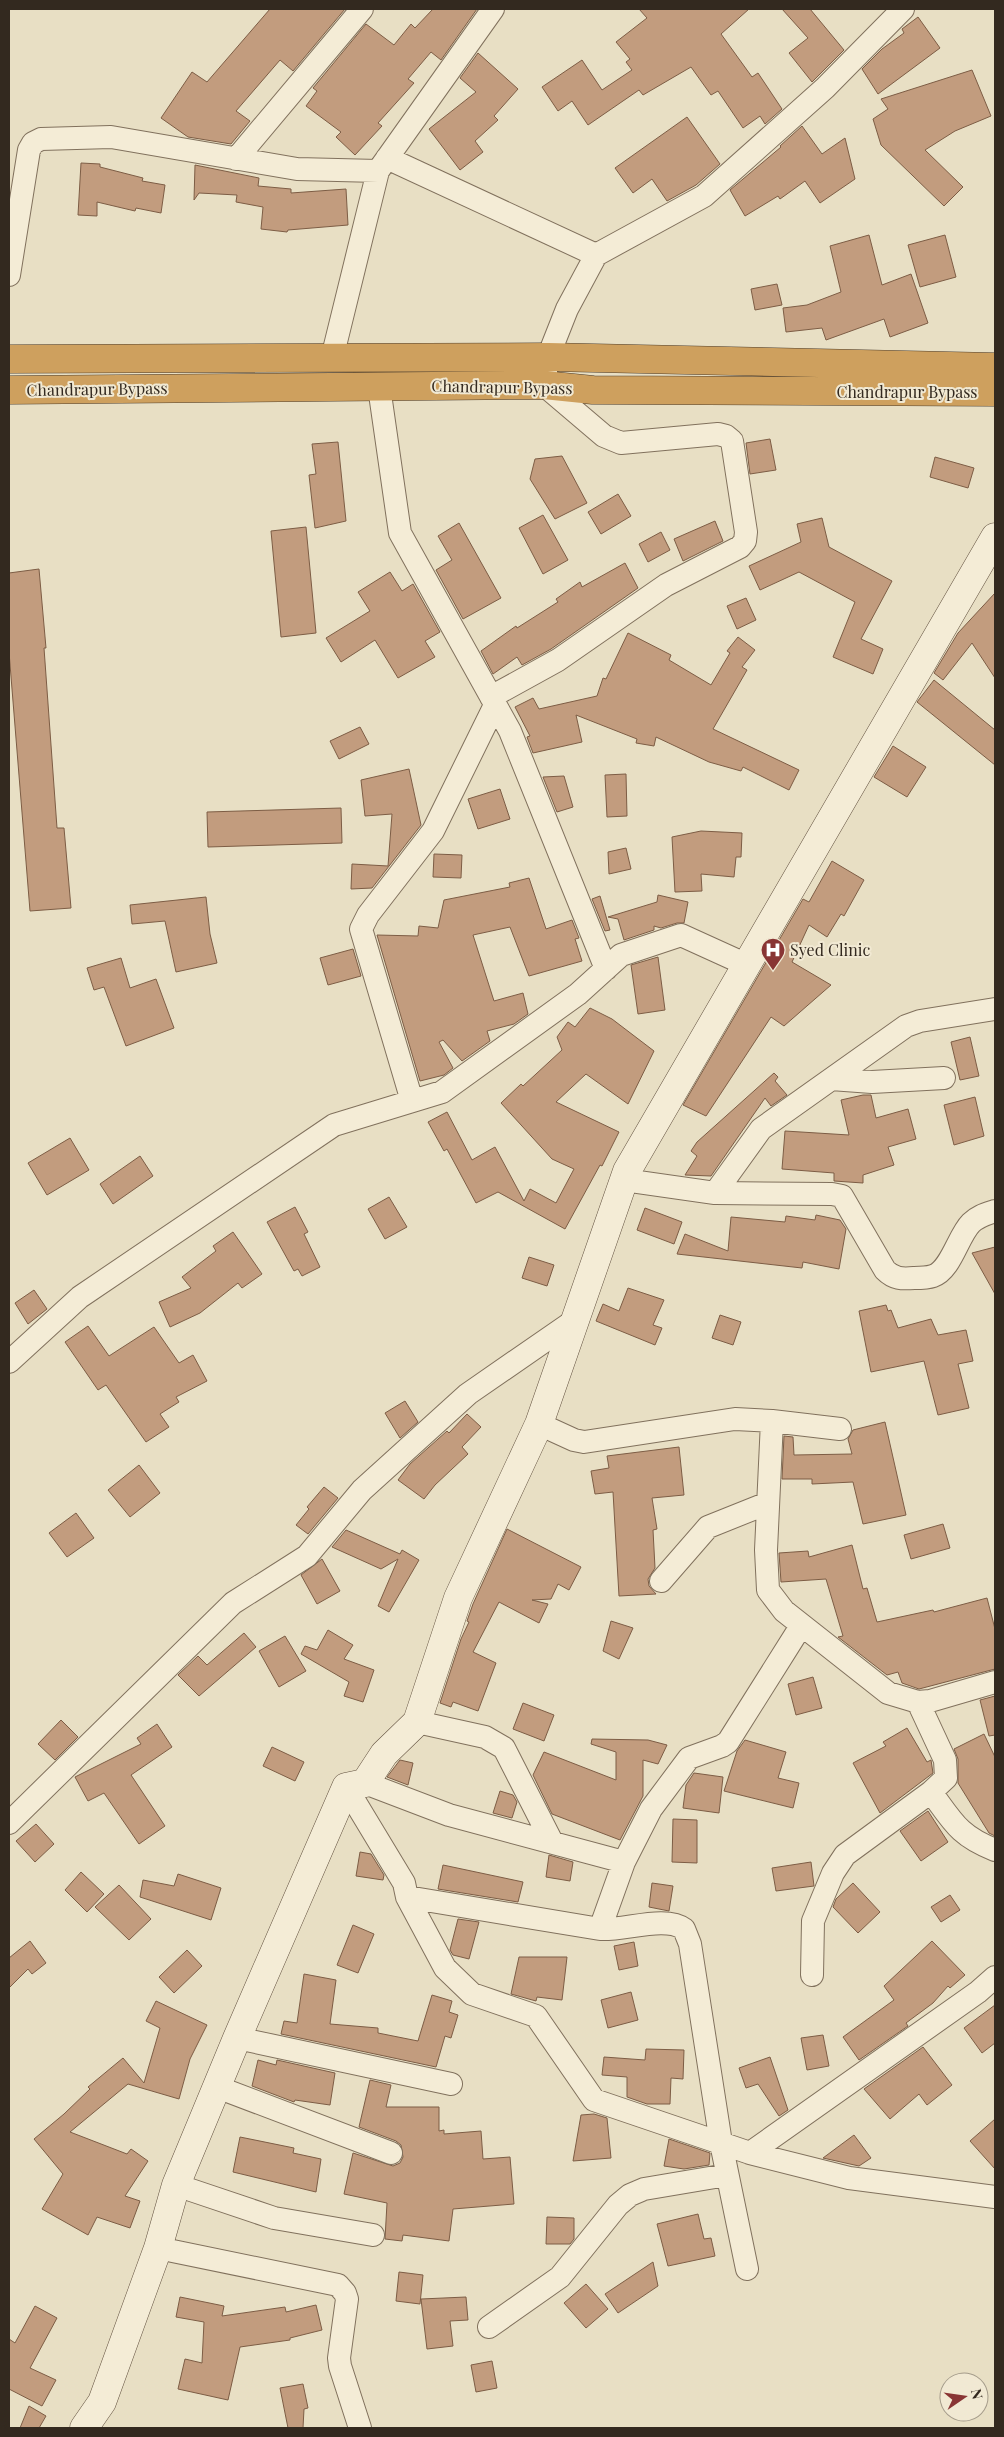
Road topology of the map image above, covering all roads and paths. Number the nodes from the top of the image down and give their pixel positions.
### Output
1 (362, 9) edge
2 (493, 9) edge
3 (903, 9) edge
4 (236, 158) junction
5 (382, 165) junction
6 (596, 255) junction
7 (9, 275) edge
8 (548, 357) junction
9 (332, 358) junction
10 (9, 359) edge
11 (995, 368) edge
12 (544, 385) junction
13 (379, 386) junction
14 (9, 390) edge
15 (995, 392) edge
16 (995, 537) edge
17 (493, 701) junction
18 (747, 965) junction
19 (606, 969) junction
20 (995, 1010) edge
21 (944, 1078) dead end
22 (831, 1079) junction
23 (412, 1102) junction
24 (624, 1180) junction
25 (714, 1193) junction
26 (995, 1210) edge
27 (575, 1320) junction
28 (9, 1362) edge
29 (772, 1421) junction
30 (539, 1424) junction
31 (840, 1430) dead end
32 (768, 1503) junction
33 (661, 1581) dead end
34 (801, 1626) junction
35 (995, 1682) edge
36 (914, 1701) junction
37 (418, 1722) junction
38 (356, 1785) junction
39 (931, 1792) junction
40 (9, 1823) edge
41 (552, 1842) junction
42 (995, 1850) edge
43 (624, 1862) junction
44 (407, 1897) junction
45 (600, 1929) junction
46 (812, 1975) dead end
47 (995, 1977) edge
48 (237, 2038) junction
49 (451, 2084) dead end
50 (217, 2087) junction
51 (721, 2143) junction
52 (392, 2153) dead end
53 (750, 2153) junction
54 (727, 2175) junction
55 (176, 2185) junction
56 (995, 2197) edge
57 (373, 2235) dead end
58 (158, 2248) junction
59 (747, 2269) dead end
60 (489, 2327) dead end
61 (84, 2428) edge
62 (360, 2428) edge

1 - 4 street
2 - 5 street
3 - 6 street
4 - 5 street
4 - 7 street
5 - 6 street
5 - 9 street
6 - 8 street
8 - 9 highway, Chandrapur Bypass
8 - 11 highway, Chandrapur Bypass
8 - 12 street
9 - 10 highway, Chandrapur Bypass
12 - 13 highway, Chandrapur Bypass
12 - 15 highway, Chandrapur Bypass
12 - 17 street
13 - 14 highway, Chandrapur Bypass
13 - 17 street
16 - 18 street
17 - 19 street
17 - 23 street
18 - 19 street
18 - 24 street
19 - 23 street
20 - 22 street
21 - 22 street
22 - 25 street
23 - 28 street
24 - 25 street
24 - 27 street
25 - 26 street
27 - 30 street
27 - 40 street
29 - 30 street
29 - 31 street
29 - 32 street
30 - 37 street
32 - 33 street
32 - 34 street
34 - 36 street
34 - 43 street
35 - 36 street
36 - 39 street
37 - 38 street
37 - 41 street
38 - 41 street
38 - 44 street
38 - 48 street
39 - 42 street
39 - 46 street
41 - 43 street
43 - 45 street
44 - 45 street
44 - 51 street
45 - 51 street
47 - 53 street
48 - 49 street
48 - 50 street
50 - 52 street
50 - 55 street
51 - 53 street
51 - 54 street
53 - 56 street
54 - 59 street
54 - 60 street
55 - 57 street
55 - 58 street
58 - 61 street
58 - 62 street

